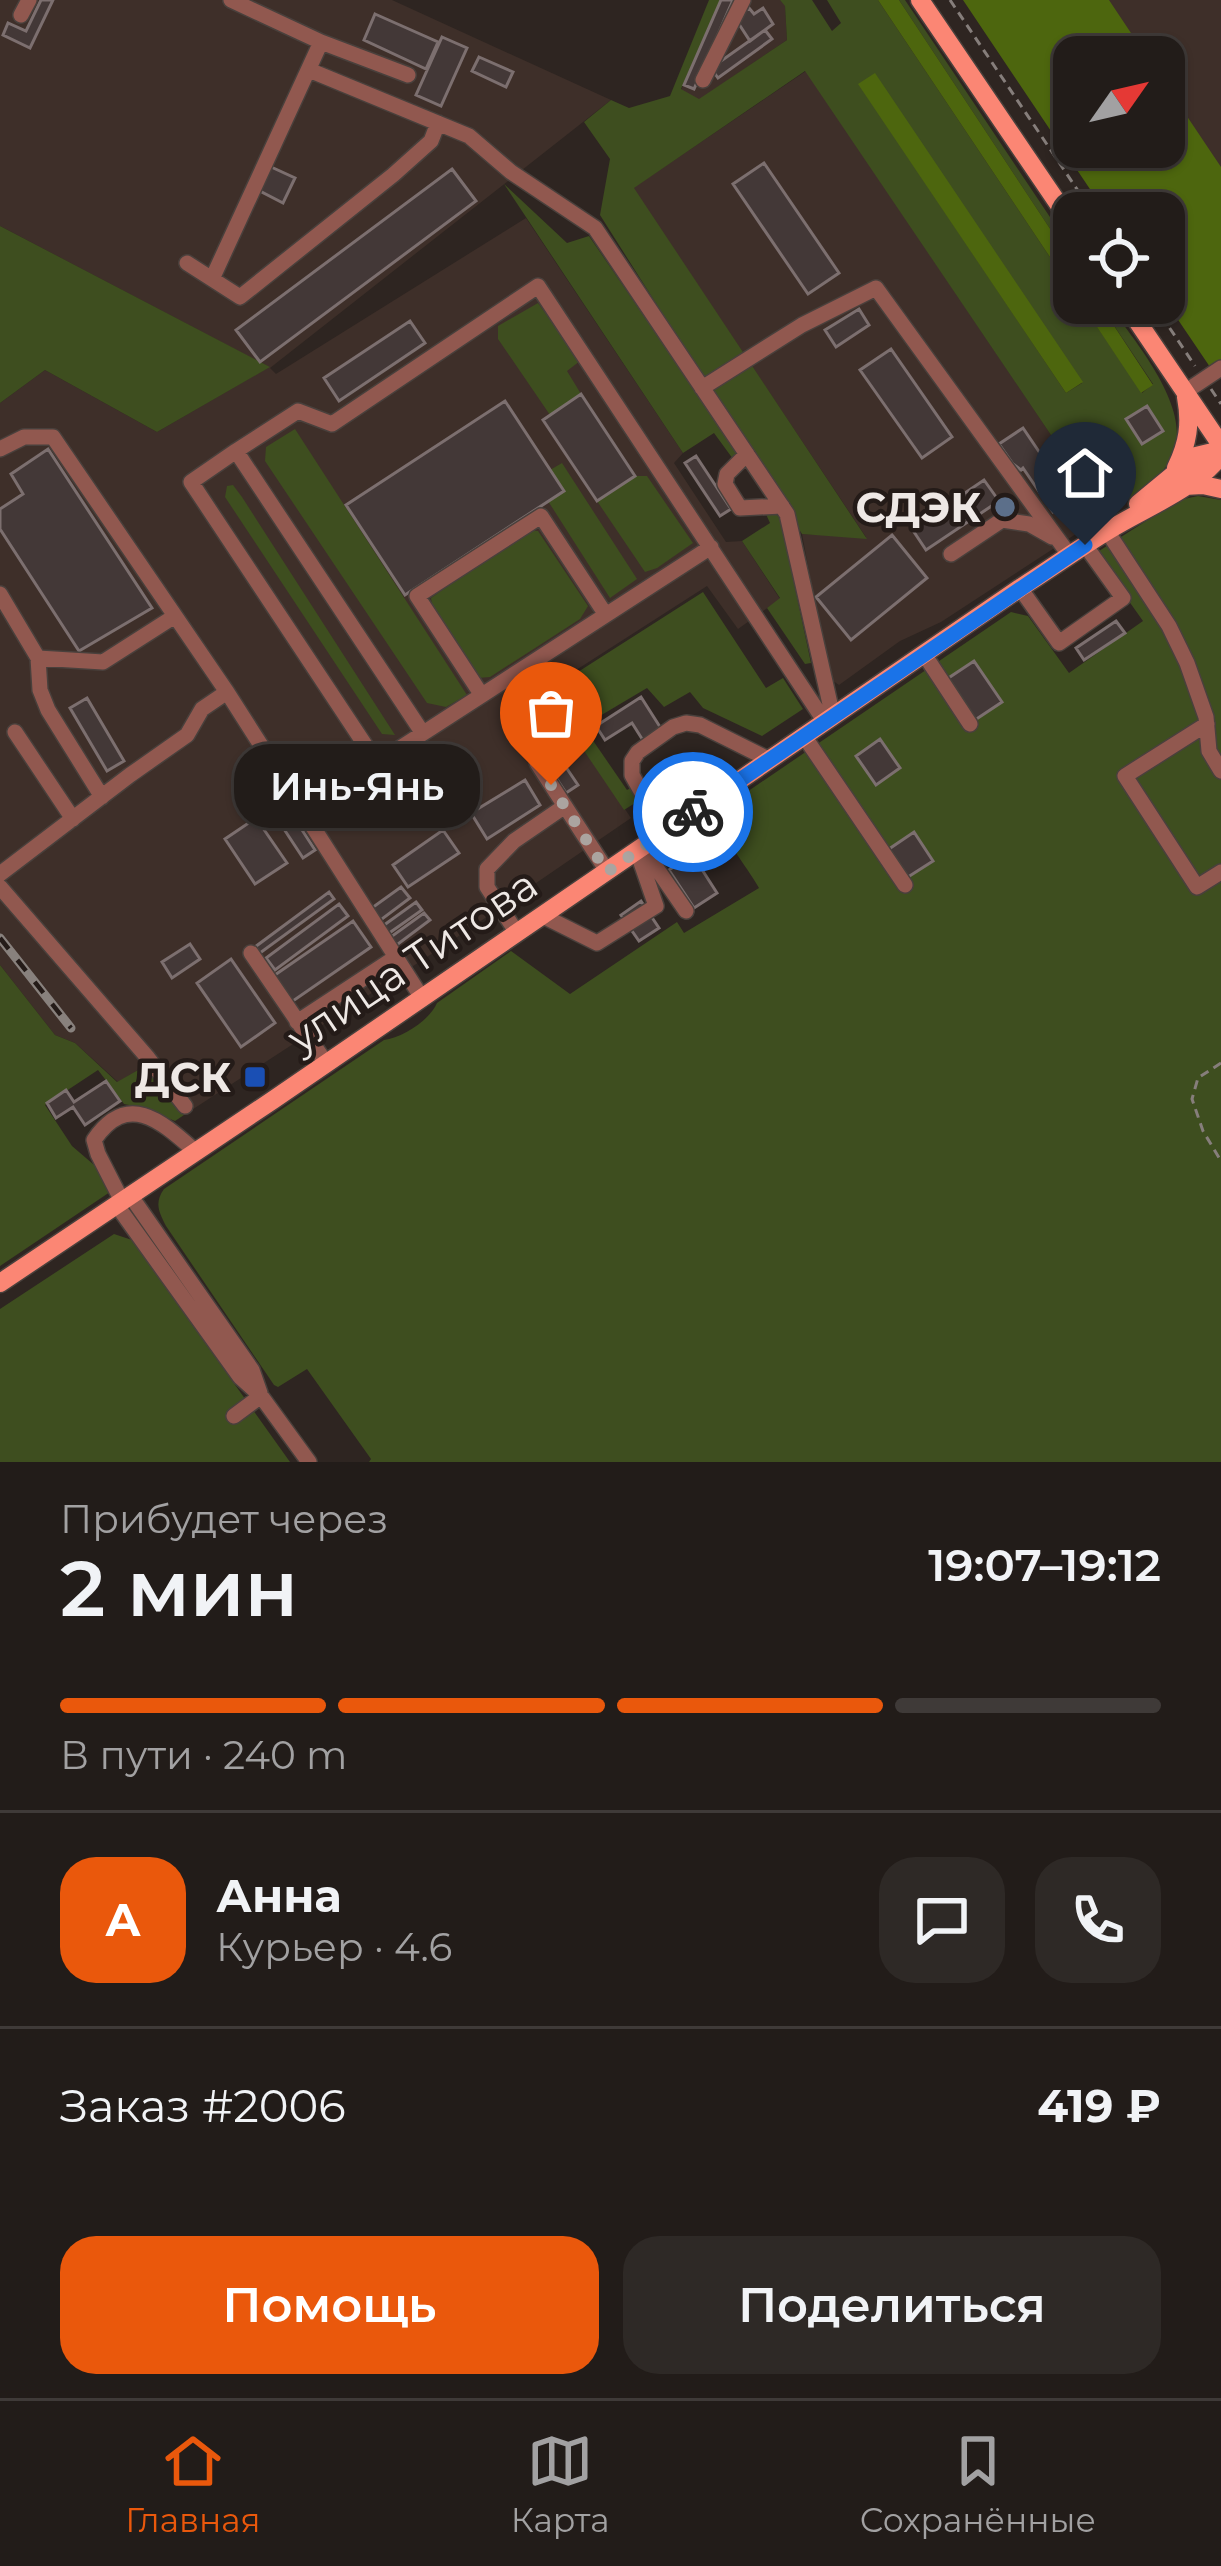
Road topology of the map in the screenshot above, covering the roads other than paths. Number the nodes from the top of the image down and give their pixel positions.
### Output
1 (231, 0) edge
2 (743, 0) edge
3 (920, 0) edge
4 (253, 5) edge
5 (321, 42) junction
6 (309, 70) junction
7 (408, 75) dead end
8 (703, 80) dead end
9 (437, 123) junction
10 (1053, 196) edge
11 (187, 263) dead end
12 (212, 278) junction
13 (1139, 324) edge
14 (1221, 368) edge
15 (702, 388) junction
16 (1185, 392) junction
17 (0, 449) edge
18 (1221, 450) edge
19 (236, 451) junction
20 (747, 454) junction
21 (1180, 478) junction
22 (1221, 488) edge
23 (782, 506) junction
24 (1107, 530) junction
25 (711, 547) junction
26 (1073, 549) junction
27 (951, 554) dead end
28 (1020, 588) junction
29 (0, 594) edge
30 (606, 614) junction
31 (176, 616) junction
32 (924, 654) junction
33 (38, 658) junction
34 (226, 692) junction
35 (481, 694) junction
36 (829, 719) junction
37 (970, 724) dead end
38 (1207, 724) junction
39 (15, 732) dead end
40 (422, 732) junction
41 (804, 736) junction
42 (770, 760) junction
43 (537, 763) dead end
44 (1221, 771) edge
45 (102, 797) junction
46 (565, 806) junction
47 (73, 819) junction
48 (664, 832) junction
49 (639, 849) junction
50 (607, 872) junction
51 (1221, 872) edge
52 (0, 874) edge
53 (905, 885) dead end
54 (0, 887) edge
55 (686, 911) dead end
56 (543, 916) junction
57 (517, 933) junction
58 (250, 952) dead end
59 (396, 957) junction
60 (422, 998) junction
61 (297, 1022) junction
62 (326, 1064) junction
63 (185, 1106) dead end
64 (195, 1151) junction
65 (123, 1200) junction
66 (0, 1283) edge
67 (262, 1396) junction
68 (234, 1416) dead end
69 (310, 1462) edge

1 - 4 street
2 - 8 street
3 - 10 main road
4 - 5 street
5 - 6 street
5 - 7 street
6 - 9 street
6 - 12 street
9 - 12 street
9 - 15 street
11 - 12 street
13 - 16 main road
14 - 16 street
15 - 20 street
15 - 26 street
16 - 18 main road
16 - 21 main road
17 - 31 street
18 - 21 main road, улица Титова
19 - 25 street
19 - 40 street
19 - 40 street
20 - 23 street
20 - 23 street
21 - 22 main road
21 - 24 main road, улица Титова
23 - 36 street
24 - 26 main road, улица Титова
24 - 38 street
25 - 30 street
25 - 36 street
26 - 27 street
26 - 28 main road, улица Титова
26 - 28 street
28 - 32 main road, улица Титова
29 - 33 street
30 - 35 street
30 - 35 street
31 - 33 street
31 - 34 street
32 - 36 main road, улица Титова
32 - 37 street
33 - 45 street
34 - 45 street
34 - 59 street
35 - 40 street
36 - 41 main road, улица Титова
38 - 44 street
38 - 51 street
39 - 47 street
41 - 42 main road, улица Титова
41 - 53 street
42 - 48 main road, улица Титова
42 - 48 street
43 - 46 street
45 - 47 street
46 - 50 street
46 - 57 street
47 - 52 street
48 - 49 main road, улица Титова
49 - 50 main road, улица Титова
49 - 55 street
49 - 56 street
50 - 56 main road, улица Титова
54 - 63 street
56 - 57 main road, улица Титова
57 - 60 main road, улица Титова
58 - 61 street
59 - 60 street
59 - 61 street
60 - 62 main road, улица Титова
61 - 62 street
62 - 64 main road, улица Титова
64 - 65 main road, улица Титова
64 - 65 street
65 - 66 main road, улица Титова
65 - 67 street
67 - 68 street
67 - 69 street

